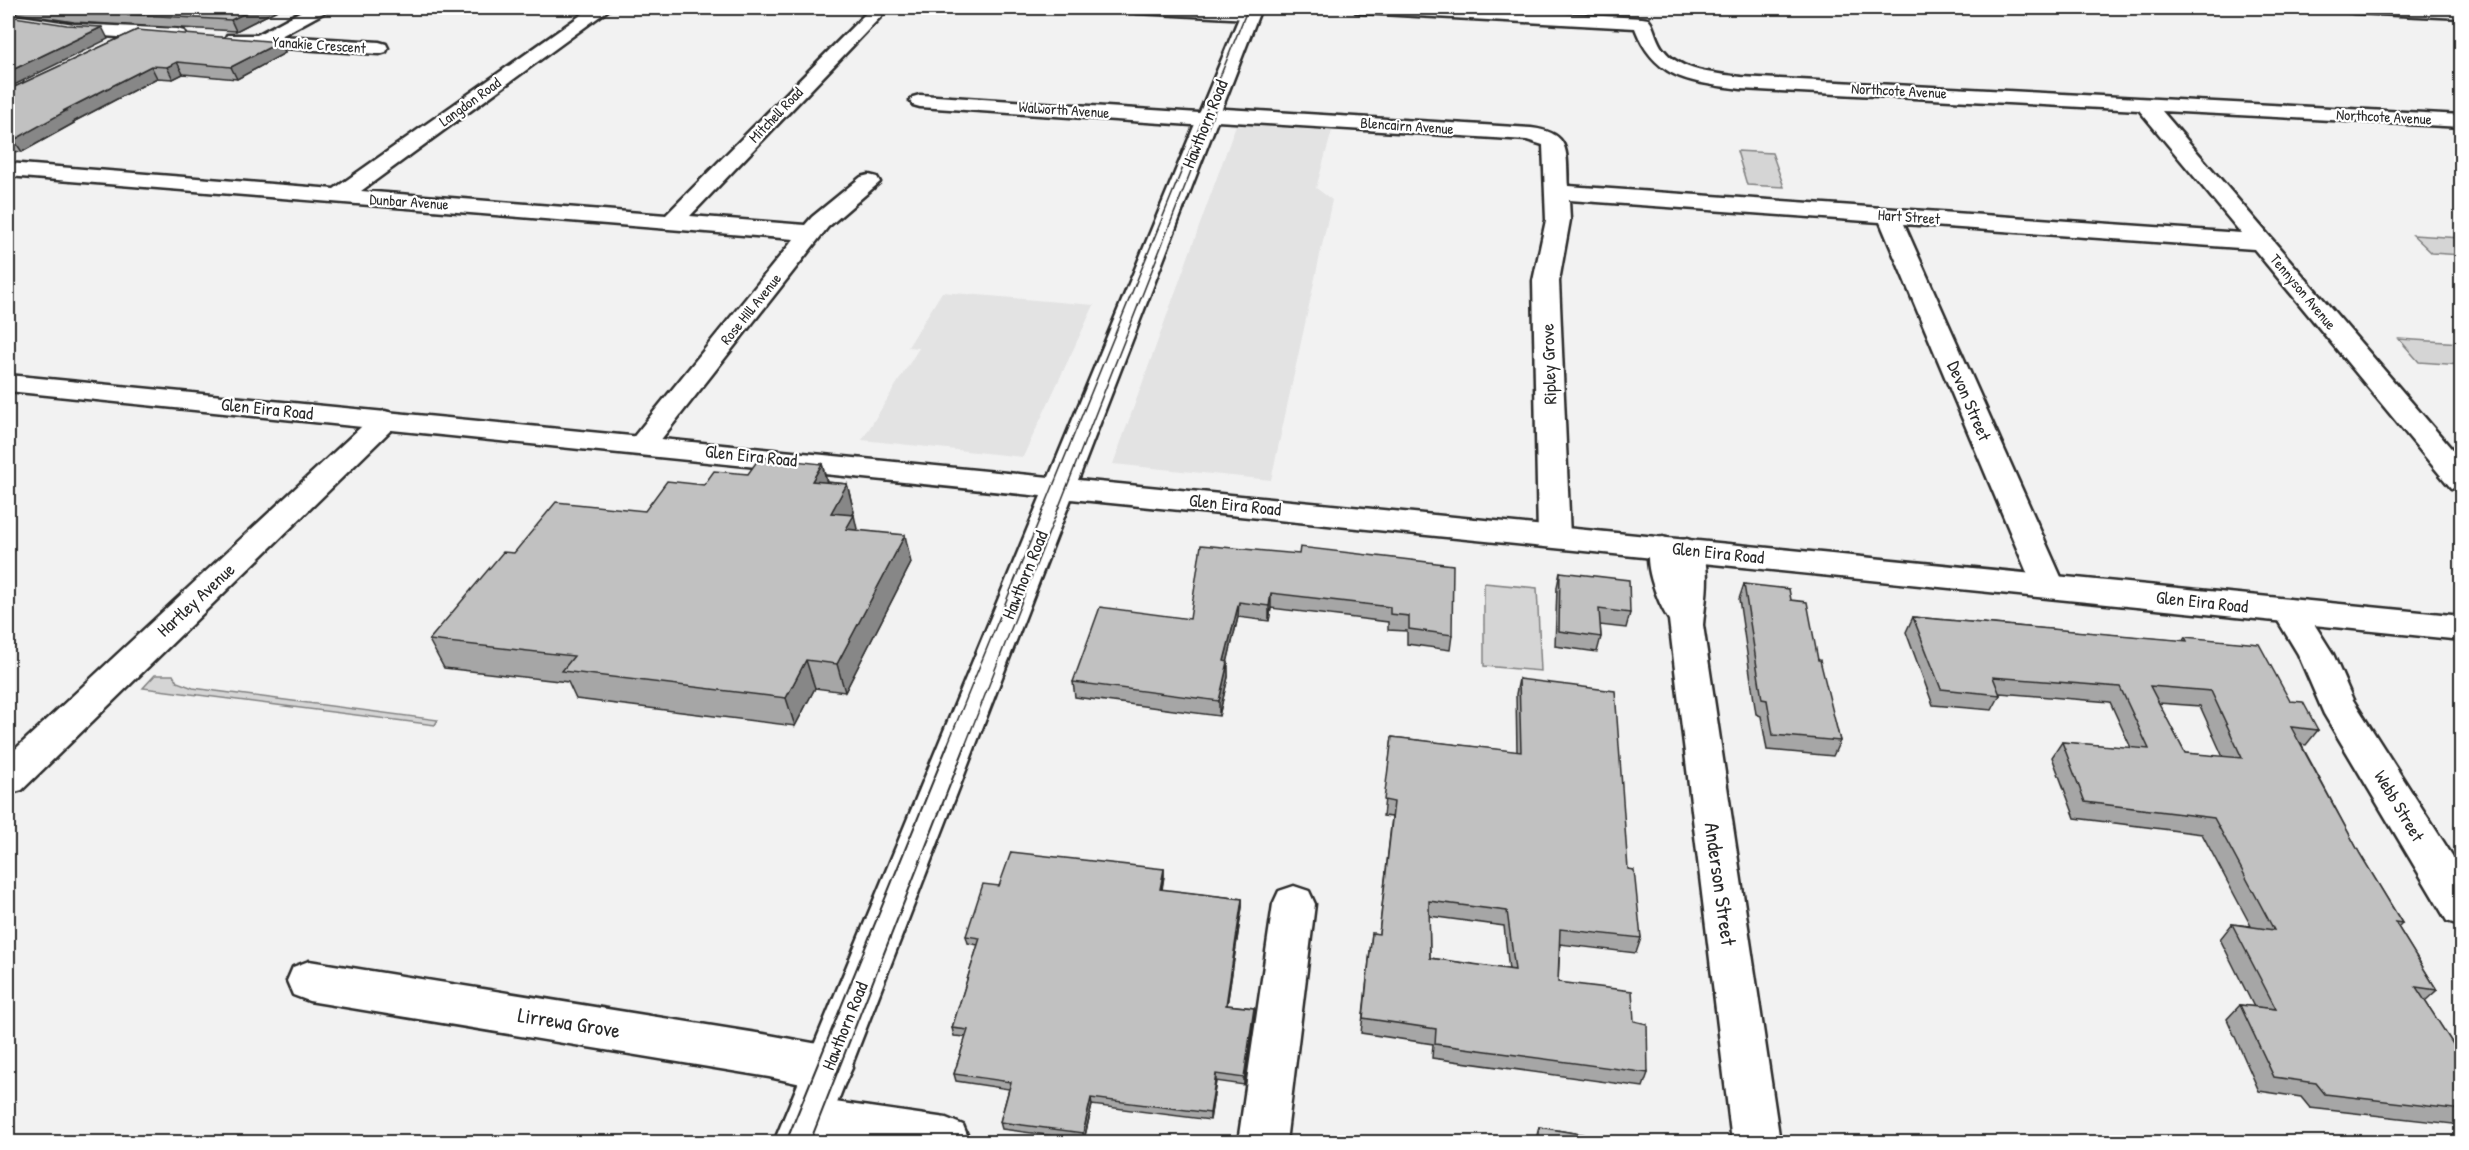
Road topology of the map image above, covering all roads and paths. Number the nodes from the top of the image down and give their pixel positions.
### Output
1 (319, 8) edge
2 (602, 8) edge
3 (880, 8) edge
4 (1137, 8) edge
5 (1362, 8) edge
6 (2354, 8) edge
7 (1251, 11) edge
8 (2462, 13) edge
9 (1640, 15) edge
10 (8, 20) edge
11 (140, 33) junction
12 (259, 41) junction
13 (108, 48) edge
14 (379, 48) dead end
15 (920, 101) dead end
16 (2144, 103) junction
17 (1208, 117) junction
18 (2462, 121) edge
19 (8, 170) edge
20 (870, 182) dead end
21 (1558, 192) junction
22 (339, 196) junction
23 (1889, 215) junction
24 (672, 222) junction
25 (811, 233) junction
26 (2261, 242) junction
27 (8, 383) edge
28 (386, 420) junction
29 (642, 445) junction
30 (2462, 481) edge
31 (1060, 488) junction
32 (1554, 537) junction
33 (1675, 549) junction
34 (2048, 586) junction
35 (2278, 610) junction
36 (2462, 628) edge
37 (8, 779) edge
38 (1294, 904) dead end
39 (2462, 908) edge
40 (309, 981) dead end
41 (829, 1068) junction
42 (802, 1132) edge
43 (946, 1143) edge
44 (1263, 1143) edge
45 (1755, 1143) edge

1 - 12 street
2 - 22 street, Langdon Road
3 - 24 street, Mitchell Road
4 - 7 street
5 - 9 street, Northcote Avenue
6 - 8 street
7 - 17 street, Hawthorn Road
9 - 16 street, Northcote Avenue
10 - 11 street, Yanakie Crescent
11 - 12 street, Yanakie Crescent
11 - 13 street
12 - 14 street, Yanakie Crescent
15 - 17 street, Walworth Avenue
16 - 18 street, Northcote Avenue
16 - 26 street, Tennyson Avenue
17 - 21 street, Blencairn Avenue
17 - 31 street, Hawthorn Road
19 - 22 street, Dunbar Avenue
20 - 25 street, Rose Hill Avenue
21 - 23 street, Hart Street
21 - 32 street, Ripley Grove
22 - 24 street, Dunbar Avenue
23 - 26 street, Hart Street
23 - 34 street, Devon Street
24 - 25 street, Dunbar Avenue
25 - 29 street, Rose Hill Avenue
26 - 30 street, Tennyson Avenue
27 - 28 street, Glen Eira Road
28 - 29 street, Glen Eira Road
28 - 37 street, Hartley Avenue
29 - 31 street, Glen Eira Road
31 - 32 street, Glen Eira Road
31 - 41 street, Hawthorn Road
32 - 33 street, Glen Eira Road
33 - 34 street, Glen Eira Road
33 - 45 street, Anderson Street
34 - 35 street, Glen Eira Road
35 - 36 street, Glen Eira Road
35 - 39 street, Webb Street
38 - 44 street
40 - 41 street, Lirrewa Grove
41 - 42 street, Hawthorn Road
42 - 43 street

